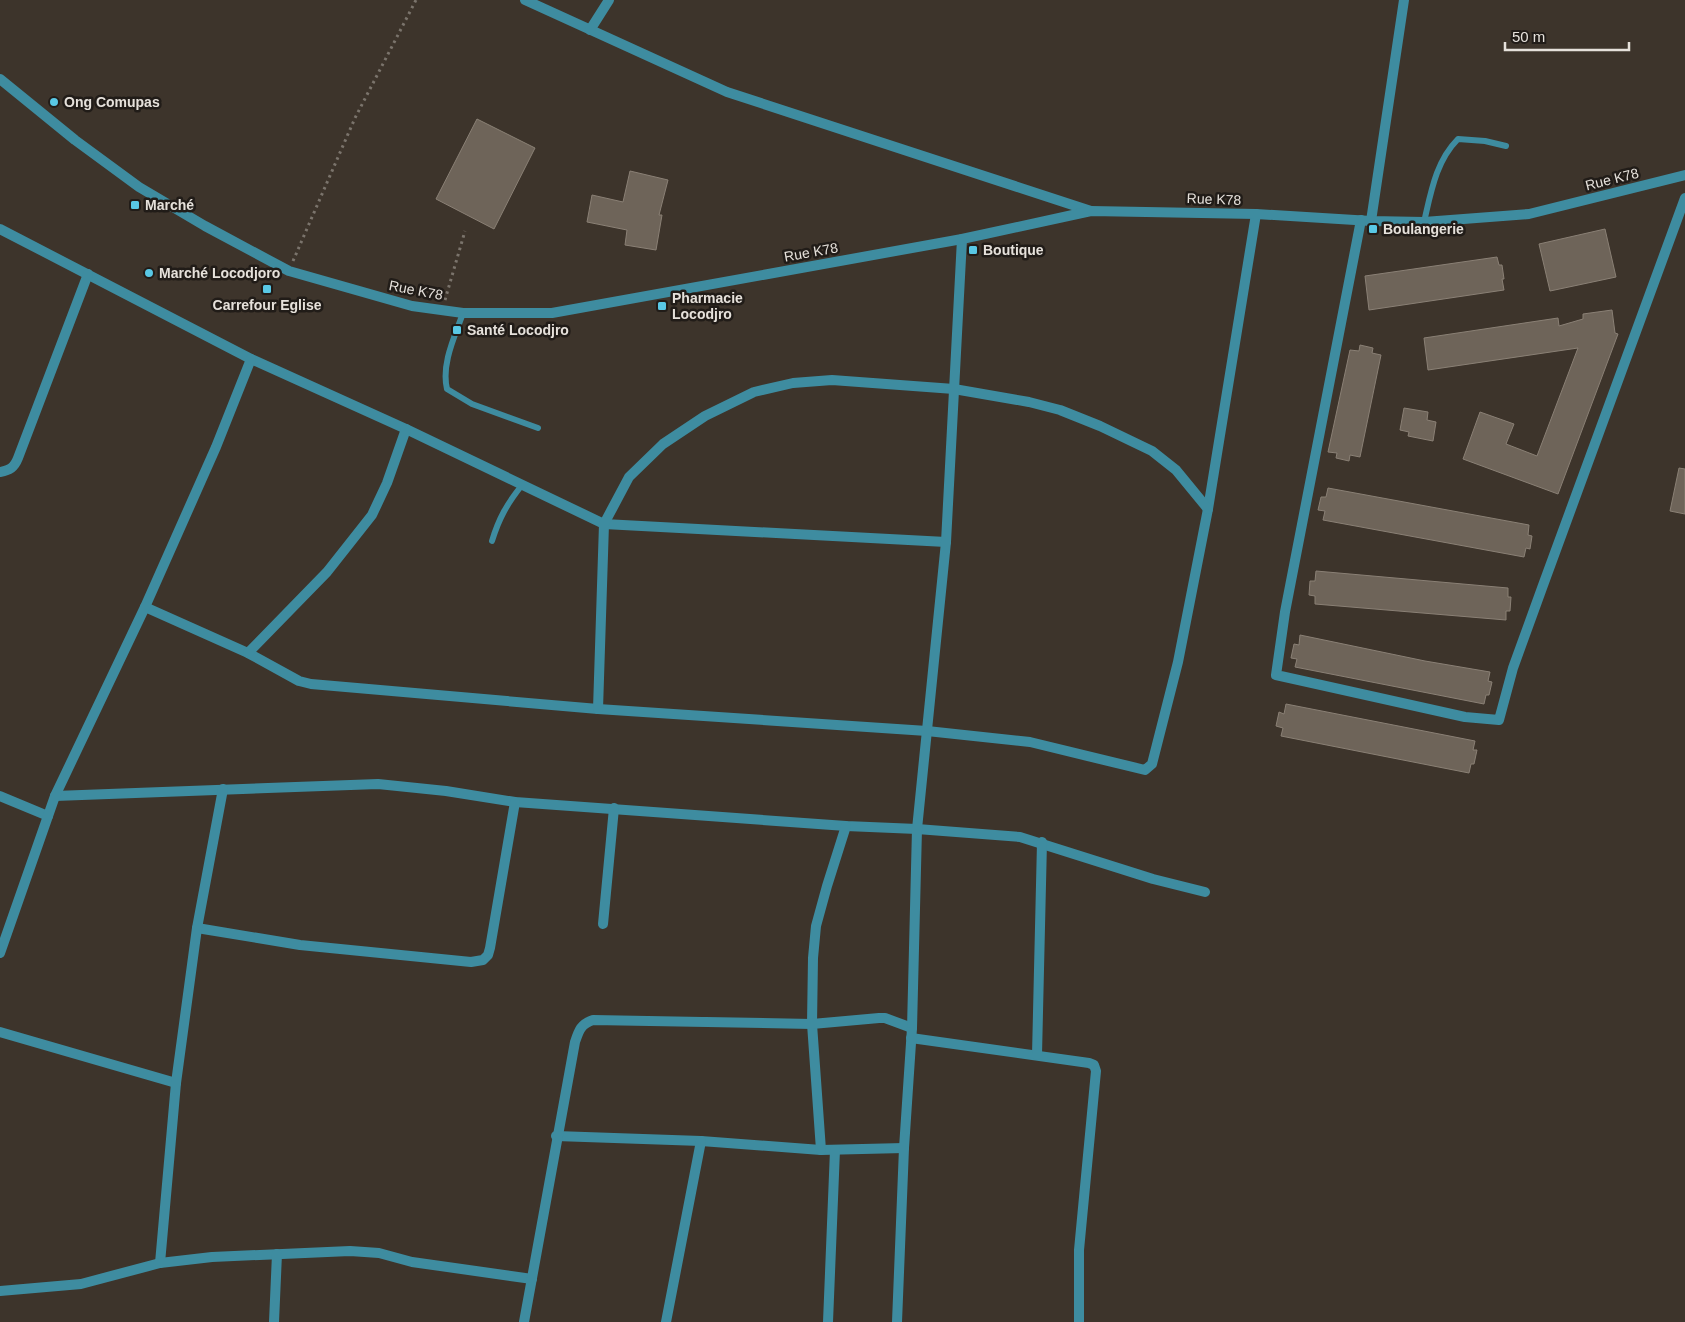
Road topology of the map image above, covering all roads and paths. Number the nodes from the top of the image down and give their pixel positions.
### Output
1 (416, 0) edge
2 (525, 0) edge
3 (609, 0) edge
4 (1404, 0) edge
5 (590, 30) junction
6 (0, 79) edge
7 (1506, 146) dead end
8 (1685, 175) edge
9 (1685, 198) edge
10 (1092, 211) junction
11 (1256, 214) junction
12 (1366, 220) junction
13 (1424, 222) junction
14 (0, 229) edge
15 (465, 231) dead end
16 (962, 239) junction
17 (289, 271) junction
18 (88, 274) junction
19 (442, 310) junction
20 (463, 313) junction
21 (251, 360) junction
22 (954, 389) junction
23 (538, 428) dead end
24 (406, 429) junction
25 (0, 472) edge
26 (522, 485) junction
27 (1208, 509) junction
28 (604, 524) junction
29 (492, 541) dead end
30 (946, 542) junction
31 (145, 607) junction
32 (248, 653) junction
33 (598, 709) junction
34 (927, 731) junction
35 (223, 789) junction
36 (0, 796) edge
37 (55, 796) junction
38 (516, 802) junction
39 (614, 808) junction
40 (48, 816) junction
41 (846, 826) junction
42 (917, 829) junction
43 (1042, 842) junction
44 (1205, 892) dead end
45 (603, 924) dead end
46 (197, 928) junction
47 (0, 953) edge
48 (812, 1024) junction
49 (0, 1032) edge
50 (912, 1033) junction
51 (1037, 1055) junction
52 (176, 1083) junction
53 (556, 1136) junction
54 (701, 1141) junction
55 (904, 1148) junction
56 (821, 1150) junction
57 (835, 1150) junction
58 (278, 1254) junction
59 (160, 1263) junction
60 (532, 1279) junction
61 (0, 1291) edge
62 (274, 1322) edge
63 (524, 1322) edge
64 (666, 1322) edge
65 (828, 1322) edge
66 (896, 1322) edge
67 (1078, 1322) edge

1 - 17 path
2 - 5 street
3 - 5 street
4 - 12 street
5 - 10 street
6 - 17 street, Rue K78
7 - 13 lane
8 - 13 street, Rue K78
9 - 12 street
10 - 11 street, Rue K78
10 - 16 street, Rue K78
11 - 12 street, Rue K78
11 - 27 street
12 - 13 street, Rue K78
14 - 18 street
15 - 19 path
16 - 20 street, Rue K78
16 - 22 street
17 - 19 street, Rue K78
18 - 21 street
18 - 25 street
19 - 20 street, Rue K78
20 - 23 lane
21 - 24 street
21 - 31 street
22 - 27 street
22 - 28 street
22 - 30 street
24 - 26 street
24 - 32 street
26 - 28 street
26 - 29 lane
27 - 34 street
28 - 30 street
28 - 33 street
30 - 34 street
31 - 32 street
31 - 37 street
32 - 33 street
33 - 34 street
34 - 42 street
35 - 37 street
35 - 38 street
35 - 46 street
36 - 40 street
37 - 40 street
38 - 39 street
38 - 46 street
39 - 41 street
39 - 45 street
40 - 47 street
41 - 42 street
41 - 48 street
42 - 43 street
42 - 50 street
43 - 44 street
43 - 51 street
46 - 52 street
48 - 50 street
48 - 53 street
48 - 56 street
49 - 52 street
50 - 51 street
50 - 55 street
51 - 67 street
52 - 59 street
53 - 54 street
53 - 60 street
54 - 56 street
54 - 64 street
55 - 57 street
55 - 66 street
56 - 57 street
57 - 65 street
58 - 59 street
58 - 60 street
58 - 62 street
59 - 61 street
60 - 63 street

